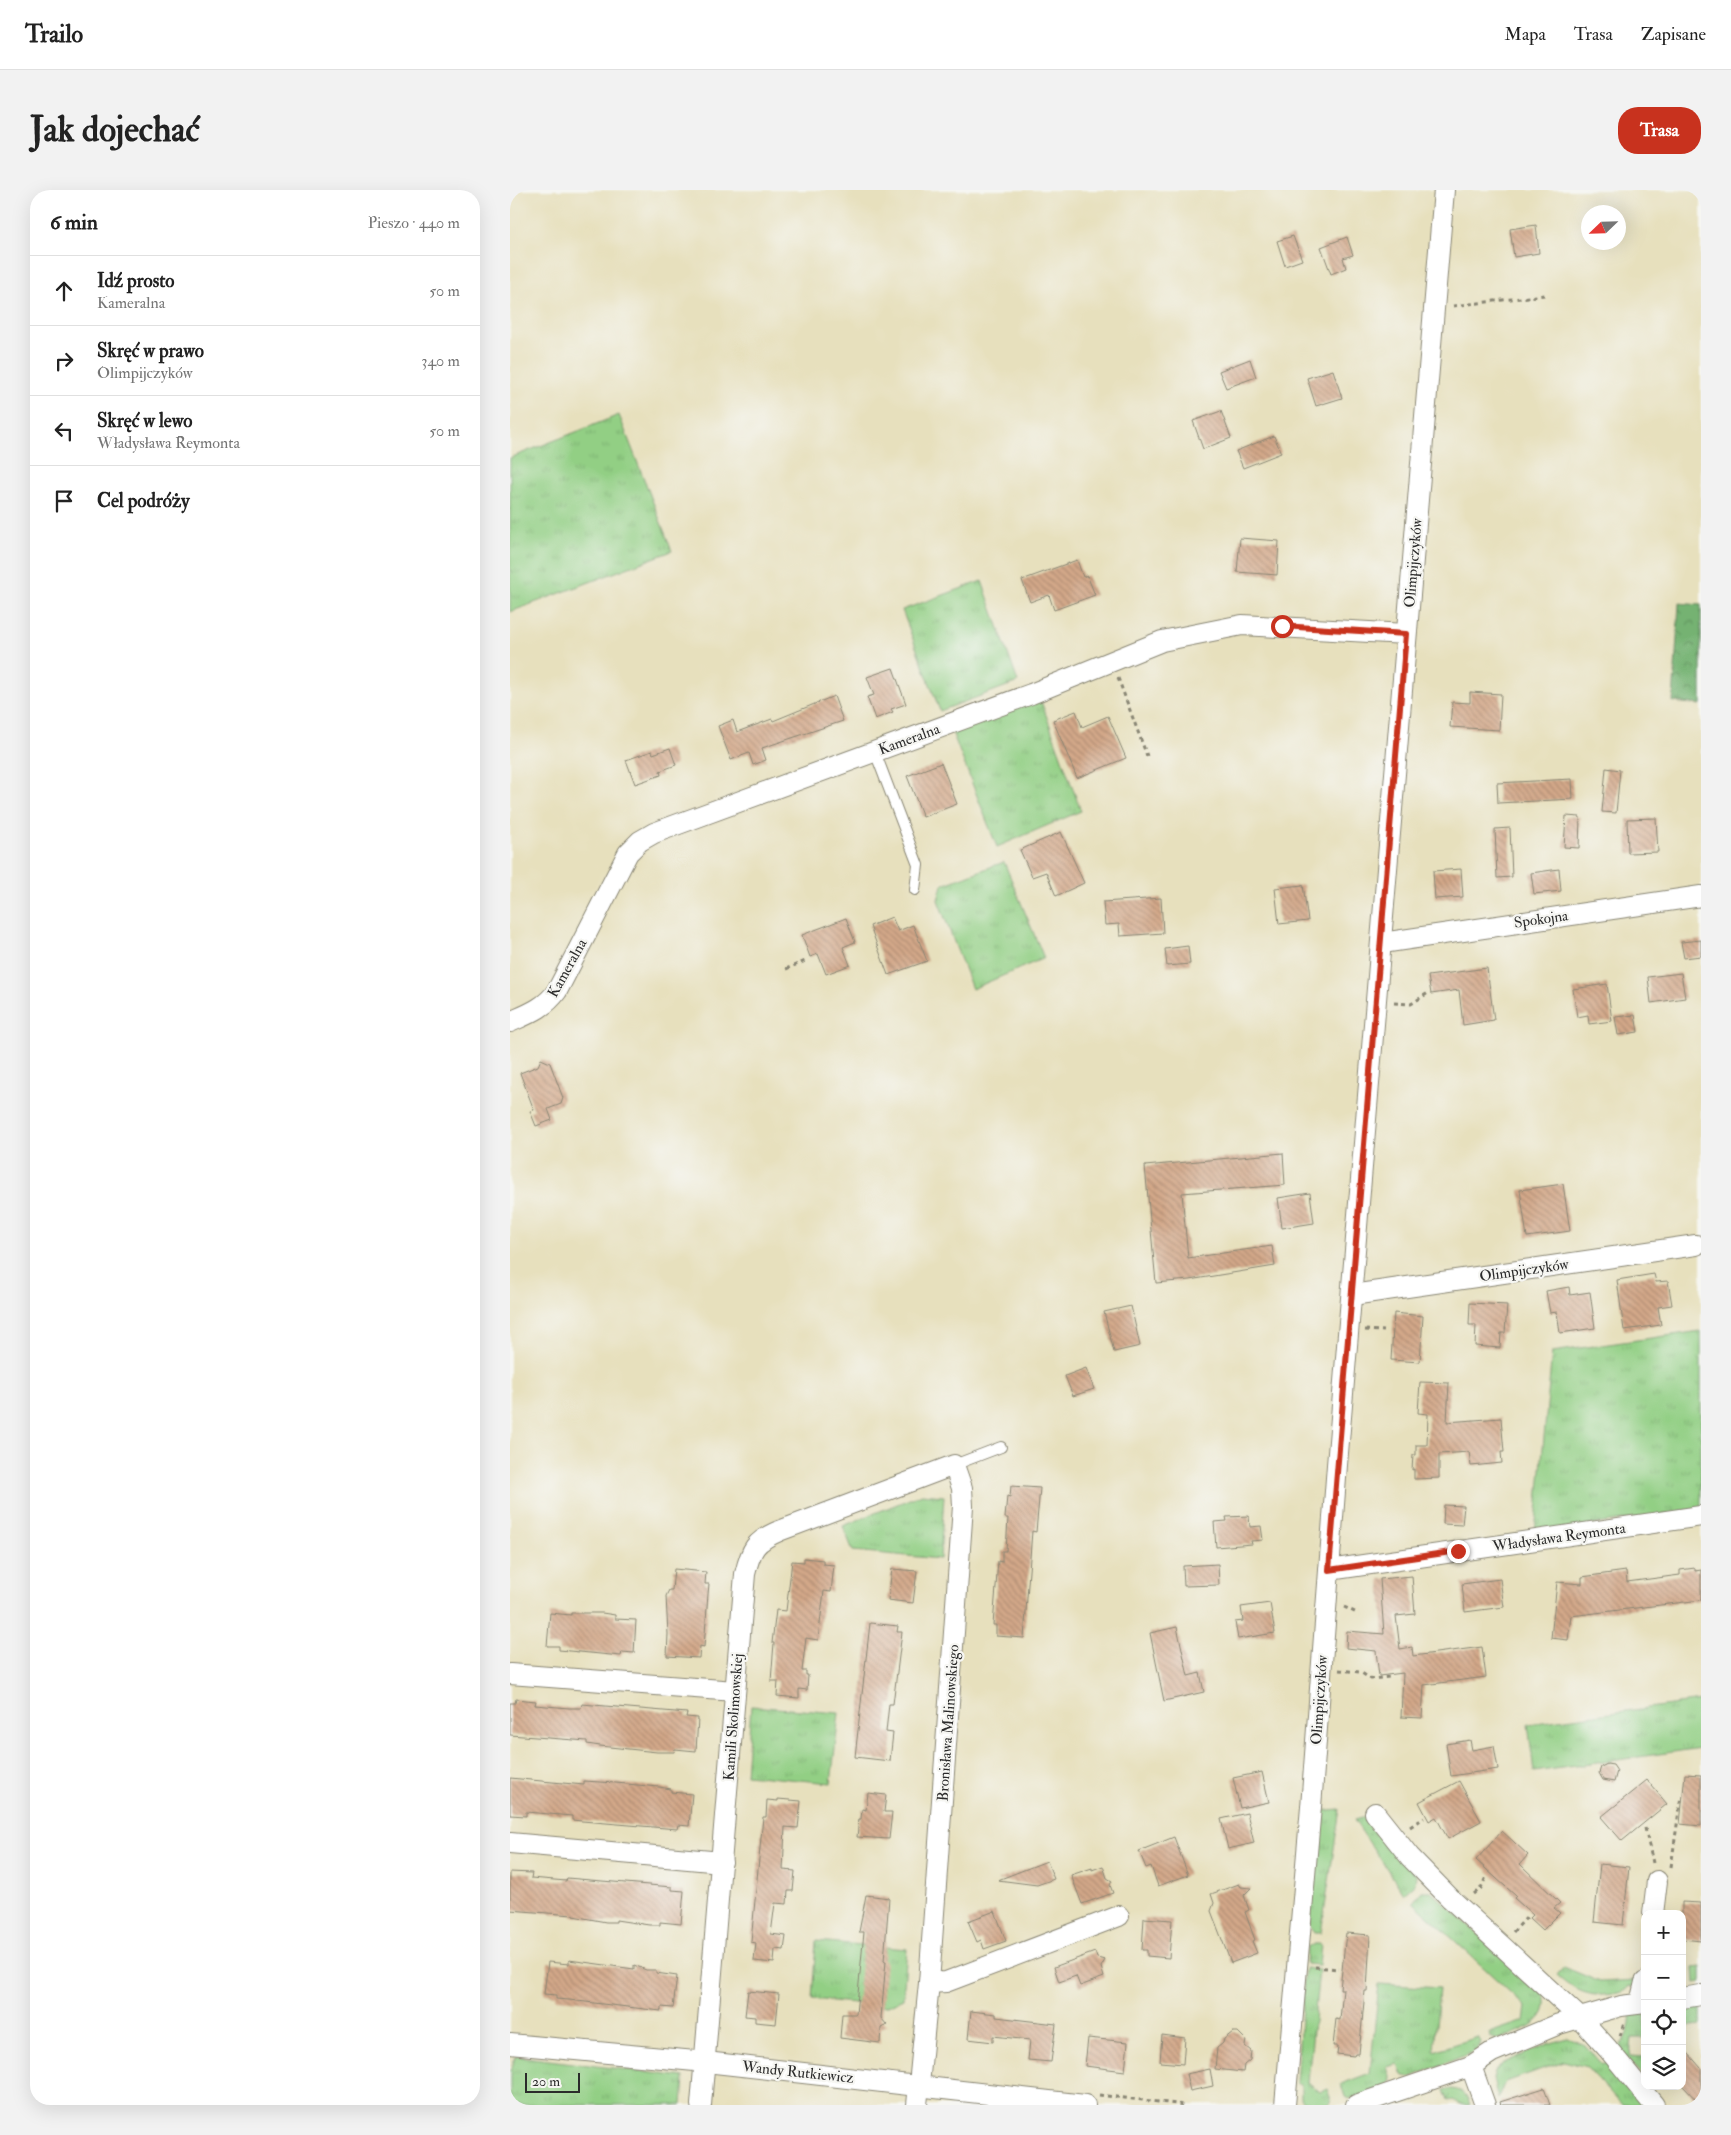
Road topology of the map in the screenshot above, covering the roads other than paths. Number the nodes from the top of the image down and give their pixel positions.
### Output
1 (1444, 190) edge
2 (1406, 634) junction
3 (874, 752) junction
4 (915, 890) dead end
5 (1701, 896) edge
6 (1382, 943) junction
7 (510, 1022) edge
8 (1696, 1244) dead end
9 (1352, 1295) junction
10 (1001, 1447) dead end
11 (954, 1465) junction
12 (1701, 1516) edge
13 (1329, 1570) junction
14 (510, 1674) edge
15 (735, 1691) junction
16 (1375, 1813) dead end
17 (510, 1843) edge
18 (722, 1862) junction
19 (1657, 1881) road end
20 (1653, 1910) edge
21 (1119, 1916) dead end
22 (928, 1983) junction
23 (1701, 1996) edge
24 (1686, 1998) edge
25 (1641, 2003) edge
26 (1579, 2017) junction
27 (510, 2044) edge
28 (706, 2062) junction
29 (1471, 2066) junction
30 (918, 2096) edge
31 (1087, 2100) edge
32 (701, 2105) edge
33 (1285, 2105) edge
34 (1356, 2105) edge
35 (1485, 2105) edge
36 (1654, 2105) edge

1 - 2 street, Olimpijczyków
2 - 3 street, Kameralna
2 - 6 street, Olimpijczyków
3 - 4 lane
3 - 7 street, Kameralna
5 - 6 street, Spokojna
6 - 9 street, Olimpijczyków
8 - 9 street, Olimpijczyków
9 - 13 street, Olimpijczyków
10 - 11 lane
11 - 15 street, Kamili Skolimowskiej
11 - 22 street, Bronisława Malinowskiego
12 - 13 street, Władysława Reymonta
13 - 33 street, Olimpijczyków
14 - 15 street
15 - 18 street, Kamili Skolimowskiej
16 - 26 street
17 - 18 street
18 - 28 street, Kamili Skolimowskiej
19 - 20 street
21 - 22 street
22 - 30 street, Bronisława Malinowskiego
23 - 24 street
25 - 26 street
26 - 29 street
26 - 36 street
27 - 28 street, Wandy Rutkiewicz
28 - 30 street, Wandy Rutkiewicz
28 - 32 street, Kamili Skolimowskiej
29 - 34 street
29 - 35 street
30 - 31 street, Wandy Rutkiewicz

